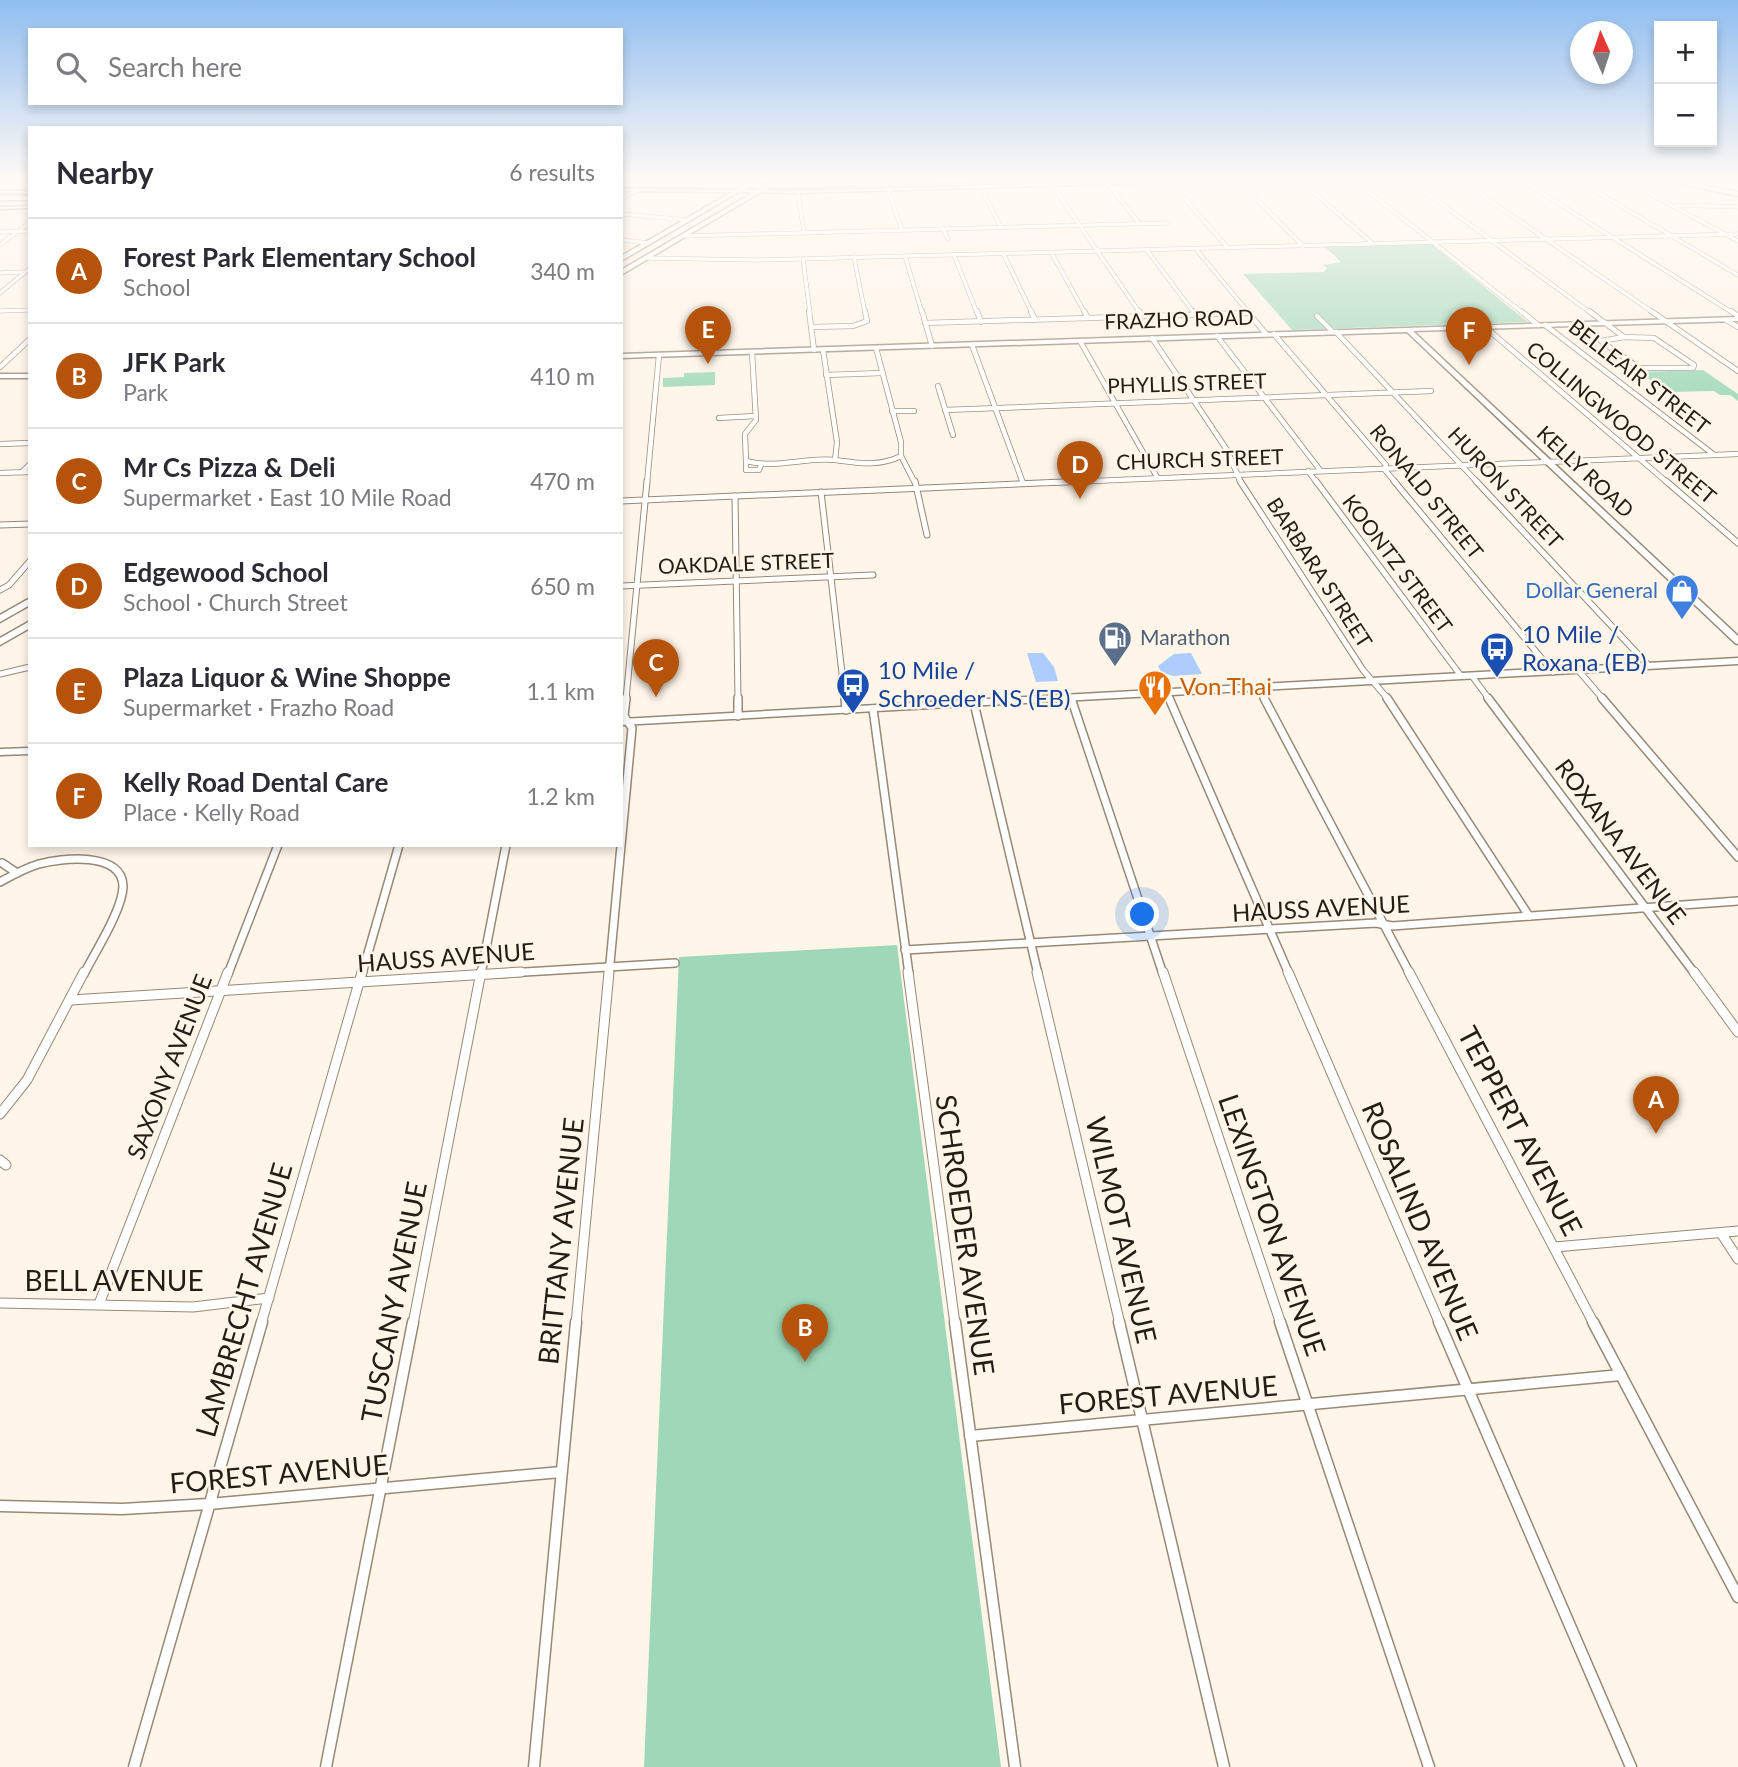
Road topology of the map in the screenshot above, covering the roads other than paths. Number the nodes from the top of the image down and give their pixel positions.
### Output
1 (625, 260) edge
2 (642, 260) edge
3 (803, 260) edge
4 (855, 260) edge
5 (906, 260) edge
6 (956, 260) edge
7 (1007, 260) edge
8 (1056, 260) edge
9 (1103, 260) edge
10 (1155, 260) edge
11 (1205, 260) edge
12 (1457, 260) edge
13 (1518, 260) edge
14 (1578, 260) edge
15 (1649, 260) edge
16 (1713, 260) edge
17 (636, 264) junction
18 (28, 271) edge
19 (0, 272) edge
20 (623, 272) edge
21 (1738, 275) edge
22 (0, 293) edge
23 (28, 310) edge
24 (0, 311) edge
25 (1248, 313) junction
26 (1195, 314) junction
27 (1142, 316) junction
28 (1317, 316) dead end
29 (1088, 318) junction
30 (1738, 318) edge
31 (1035, 320) junction
32 (1726, 320) junction
33 (981, 321) junction
34 (1667, 322) junction
35 (925, 323) junction
36 (1605, 323) junction
37 (1542, 325) junction
38 (812, 327) junction
39 (1485, 327) junction
40 (1738, 327) edge
41 (1408, 330) junction
42 (1335, 332) junction
43 (1270, 334) junction
44 (1217, 336) junction
45 (1624, 337) junction
46 (1152, 338) junction
47 (28, 341) edge
48 (1080, 341) junction
49 (972, 345) junction
50 (932, 346) junction
51 (876, 348) junction
52 (814, 350) junction
53 (823, 350) junction
54 (752, 352) junction
55 (659, 355) junction
56 (623, 356) edge
57 (0, 367) edge
58 (1738, 371) edge
59 (882, 373) junction
60 (826, 375) junction
61 (0, 376) edge
62 (28, 376) edge
63 (938, 386) dead end
64 (1431, 391) dead end
65 (1394, 392) junction
66 (1326, 395) junction
67 (1264, 397) junction
68 (1193, 400) junction
69 (1114, 403) junction
70 (994, 408) junction
71 (945, 410) junction
72 (892, 411) junction
73 (914, 411) dead end
74 (755, 416) junction
75 (719, 418) dead end
76 (953, 435) dead end
77 (28, 443) edge
78 (0, 444) edge
79 (1738, 454) edge
80 (1713, 455) junction
81 (901, 456) junction
82 (1638, 457) junction
83 (835, 460) junction
84 (1546, 461) junction
85 (1462, 464) junction
86 (28, 466) edge
87 (1385, 468) junction
88 (1320, 470) junction
89 (1308, 471) junction
90 (22, 472) junction
91 (28, 472) edge
92 (0, 473) edge
93 (1236, 474) junction
94 (1157, 477) junction
95 (1023, 483) junction
96 (915, 488) junction
97 (821, 492) junction
98 (735, 496) junction
99 (647, 500) junction
100 (623, 501) edge
101 (28, 524) edge
102 (0, 525) edge
103 (927, 535) dead end
104 (1738, 542) edge
105 (28, 563) edge
106 (873, 575) dead end
107 (831, 577) junction
108 (736, 581) junction
109 (637, 585) junction
110 (623, 586) edge
111 (1, 590) edge
112 (28, 602) edge
113 (0, 619) edge
114 (28, 625) edge
115 (1738, 640) edge
116 (0, 642) edge
117 (1738, 661) edge
118 (1649, 666) junction
119 (28, 670) edge
120 (1578, 670) junction
121 (1553, 672) junction
122 (0, 674) edge
123 (1461, 676) junction
124 (1472, 676) junction
125 (1374, 681) junction
126 (1259, 688) junction
127 (1167, 692) junction
128 (1072, 698) junction
129 (974, 703) junction
130 (873, 709) junction
131 (846, 710) junction
132 (738, 716) junction
133 (624, 722) edge
134 (28, 751) edge
135 (0, 752) edge
136 (623, 830) edge
137 (277, 847) edge
138 (398, 847) edge
139 (506, 847) edge
140 (622, 847) edge
141 (1738, 857) edge
142 (2, 863) dead end
143 (17, 873) junction
144 (0, 882) edge
145 (1738, 901) edge
146 (1645, 908) junction
147 (1529, 916) junction
148 (1385, 924) junction
149 (1270, 930) junction
150 (1151, 937) junction
151 (1030, 944) junction
152 (905, 950) junction
153 (675, 963) dead end
154 (611, 966) junction
155 (481, 975) junction
156 (359, 983) junction
157 (219, 992) junction
158 (71, 1000) junction
159 (1738, 1032) edge
160 (0, 1114) edge
161 (1738, 1231) edge
162 (1721, 1233) junction
163 (1555, 1247) junction
164 (1738, 1259) edge
165 (269, 1298) junction
166 (0, 1303) edge
167 (99, 1304) junction
168 (1622, 1375) junction
169 (1468, 1389) junction
170 (1308, 1405) junction
171 (1143, 1420) junction
172 (970, 1436) junction
173 (561, 1472) junction
174 (380, 1488) junction
175 (209, 1504) junction
176 (0, 1506) edge
177 (1738, 1597) edge
178 (134, 1767) edge
179 (326, 1767) edge
180 (534, 1767) edge
181 (1015, 1767) edge
182 (1224, 1767) edge
183 (1429, 1767) edge
184 (1631, 1767) edge

1 - 17 main road
2 - 17 main road
3 - 38 street
4 - 38 street
5 - 35 street
6 - 33 street
7 - 31 street
8 - 29 street
9 - 27 street
10 - 26 street
11 - 25 street, RONALD STREET
12 - 37 street, BELLEAIR STREET
13 - 36 street
14 - 34 street
15 - 30 street
16 - 21 street
17 - 20 main road
18 - 19 street
18 - 22 street
23 - 24 street
25 - 26 street
25 - 43 street, RONALD STREET
26 - 27 street
27 - 29 street
28 - 42 street, HURON STREET
29 - 31 street
30 - 32 main road, FRAZHO ROAD
31 - 33 street
32 - 34 main road, FRAZHO ROAD
32 - 40 street
33 - 35 street
34 - 36 main road, FRAZHO ROAD
34 - 58 street
35 - 50 street
36 - 37 main road, FRAZHO ROAD
36 - 45 street
37 - 39 main road, FRAZHO ROAD
37 - 80 street, BELLEAIR STREET
38 - 52 street
39 - 41 main road, FRAZHO ROAD
39 - 82 street, COLLINGWOOD STREET
41 - 42 main road, FRAZHO ROAD
41 - 84 main road, KELLY ROAD
42 - 43 main road, FRAZHO ROAD
42 - 65 street, HURON STREET
43 - 44 main road, FRAZHO ROAD
43 - 66 street, RONALD STREET
44 - 46 main road, FRAZHO ROAD
44 - 67 street
45 - 45 street
46 - 48 main road, FRAZHO ROAD
46 - 68 street, BARBARA STREET
47 - 57 street
48 - 49 main road, FRAZHO ROAD
48 - 69 street
49 - 50 main road, FRAZHO ROAD
49 - 70 street
50 - 51 main road, FRAZHO ROAD
51 - 53 main road, FRAZHO ROAD
51 - 59 street
52 - 53 main road, FRAZHO ROAD
52 - 54 main road, FRAZHO ROAD
53 - 60 street
54 - 55 main road, FRAZHO ROAD
54 - 74 street
55 - 56 main road, FRAZHO ROAD
55 - 99 street, BRITTANY AVENUE
59 - 60 street
59 - 72 street
60 - 83 street
61 - 62 main road
63 - 71 street
64 - 65 street, PHYLLIS STREET
65 - 66 street, PHYLLIS STREET
65 - 85 street, HURON STREET
66 - 67 street, PHYLLIS STREET
66 - 87 street, RONALD STREET
67 - 68 street, PHYLLIS STREET
67 - 88 street
68 - 69 street, PHYLLIS STREET
68 - 93 street, BARBARA STREET
69 - 70 street, PHYLLIS STREET
69 - 94 street
70 - 71 street, PHYLLIS STREET
70 - 95 street
71 - 76 street
72 - 73 street
72 - 81 street
74 - 75 street
74 - 83 street
77 - 78 street
79 - 80 street, CHURCH STREET
80 - 82 street, CHURCH STREET
81 - 83 street
81 - 96 street
82 - 84 street, CHURCH STREET
82 - 104 street, COLLINGWOOD STREET
84 - 85 street, CHURCH STREET
84 - 115 main road, KELLY ROAD
85 - 87 street, CHURCH STREET
85 - 118 street, HURON STREET
86 - 90 street
87 - 88 street, CHURCH STREET
87 - 121 street, RONALD STREET
88 - 89 street, CHURCH STREET
89 - 93 street, CHURCH STREET
89 - 123 street, KOONTZ STREET
90 - 91 street
90 - 92 street
93 - 94 street, CHURCH STREET
93 - 125 street, BARBARA STREET
94 - 95 street, CHURCH STREET
95 - 96 street, CHURCH STREET
96 - 97 street, CHURCH STREET
96 - 103 street
97 - 98 street, CHURCH STREET
97 - 107 street
98 - 99 street, CHURCH STREET
98 - 108 street
99 - 100 street, CHURCH STREET
99 - 109 street, BRITTANY AVENUE
101 - 102 street
105 - 111 street
106 - 107 street, OAKDALE STREET
107 - 108 street, OAKDALE STREET
107 - 131 street
108 - 109 street, OAKDALE STREET
108 - 132 street
109 - 110 street, OAKDALE STREET
109 - 133 street, BRITTANY AVENUE
112 - 113 main road
114 - 116 main road
117 - 118 main road
118 - 120 main road
119 - 122 street
120 - 121 main road
120 - 141 street
121 - 124 main road
123 - 124 main road
123 - 125 main road
124 - 146 street, ROXANA AVENUE
125 - 126 main road
125 - 147 street, BARBARA STREET
126 - 127 main road
126 - 148 street, TEPPERT AVENUE
127 - 128 main road
127 - 149 street, ROSALIND AVENUE
128 - 129 main road
128 - 150 street, LEXINGTON AVENUE
129 - 130 main road
129 - 151 street, WILMOT AVENUE
130 - 131 main road
130 - 152 street, SCHROEDER AVENUE
131 - 132 main road
132 - 133 main road
133 - 136 street, BRITTANY AVENUE
134 - 135 main road
137 - 157 street, SAXONY AVENUE
138 - 156 street, LAMBRECHT AVENUE
139 - 155 street, TUSCANY AVENUE
140 - 154 street, BRITTANY AVENUE
142 - 143 street
143 - 144 street
143 - 158 street
145 - 146 street, HAUSS AVENUE
146 - 147 street, HAUSS AVENUE
146 - 159 street, ROXANA AVENUE
147 - 148 street, HAUSS AVENUE
148 - 149 street, HAUSS AVENUE
148 - 163 street, TEPPERT AVENUE
149 - 150 street, HAUSS AVENUE
149 - 169 street, ROSALIND AVENUE
150 - 151 street, HAUSS AVENUE
150 - 170 street, LEXINGTON AVENUE
151 - 152 street, HAUSS AVENUE
151 - 171 street, WILMOT AVENUE
152 - 172 street, SCHROEDER AVENUE
153 - 154 street, HAUSS AVENUE
154 - 155 street, HAUSS AVENUE
154 - 173 street, BRITTANY AVENUE
155 - 156 street, HAUSS AVENUE
155 - 174 street, TUSCANY AVENUE
156 - 157 street, HAUSS AVENUE
156 - 165 street, LAMBRECHT AVENUE
157 - 158 street, HAUSS AVENUE
157 - 167 street, SAXONY AVENUE
158 - 160 street
161 - 162 street
162 - 163 street
162 - 164 street
163 - 168 street, TEPPERT AVENUE
165 - 167 street, BELL AVENUE
165 - 175 street, LAMBRECHT AVENUE
166 - 167 street, BELL AVENUE
168 - 169 street, FOREST AVENUE
168 - 177 street, TEPPERT AVENUE
169 - 170 street, FOREST AVENUE
169 - 184 street, ROSALIND AVENUE
170 - 171 street, FOREST AVENUE
170 - 183 street, LEXINGTON AVENUE
171 - 172 street, FOREST AVENUE
171 - 182 street, WILMOT AVENUE
172 - 181 street, SCHROEDER AVENUE
173 - 174 street, FOREST AVENUE
173 - 180 street, BRITTANY AVENUE
174 - 175 street, FOREST AVENUE
174 - 179 street, TUSCANY AVENUE
175 - 176 street, FOREST AVENUE
175 - 178 street, LAMBRECHT AVENUE

